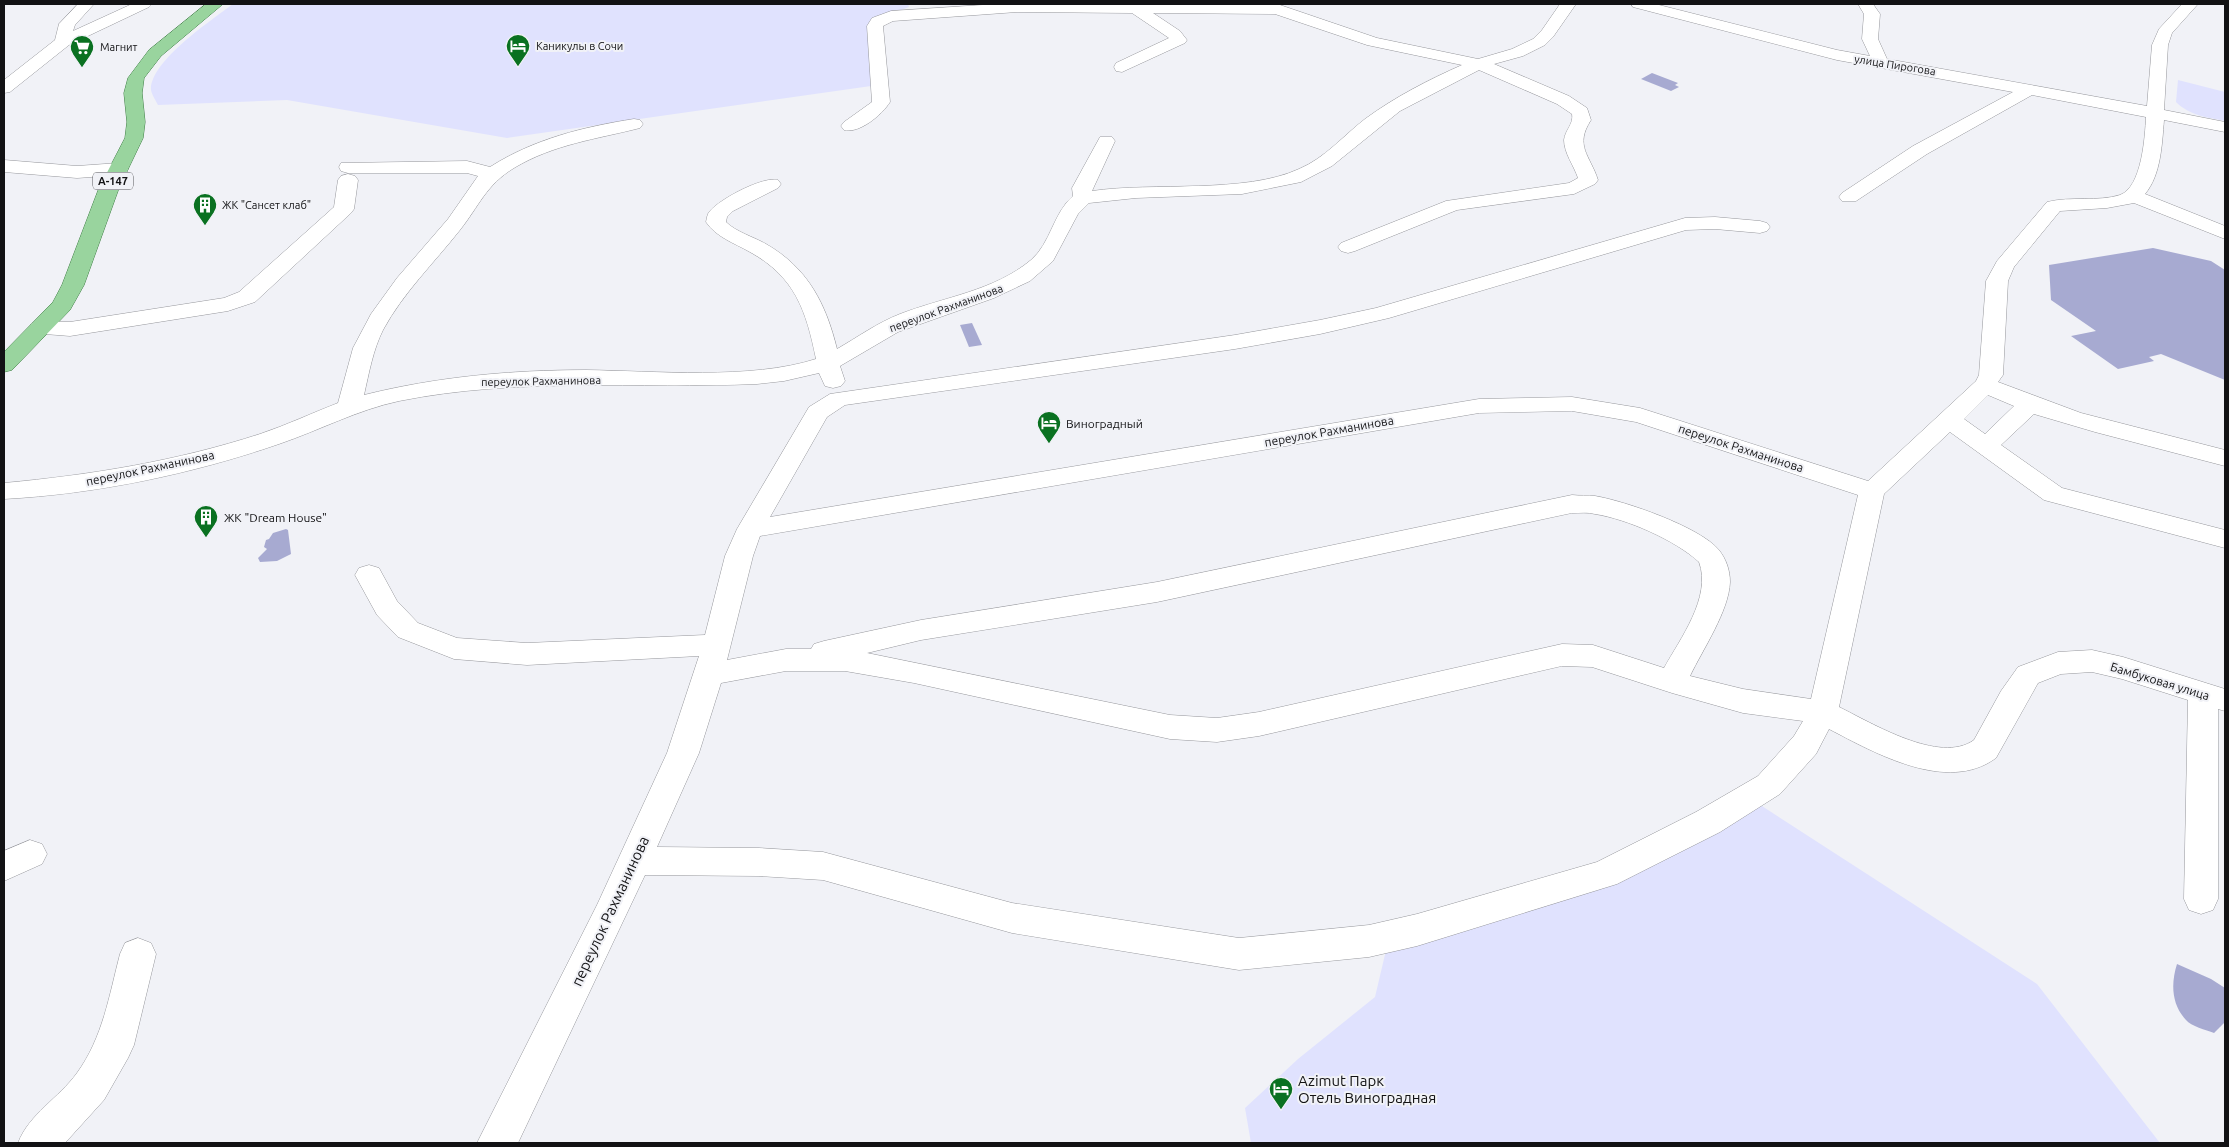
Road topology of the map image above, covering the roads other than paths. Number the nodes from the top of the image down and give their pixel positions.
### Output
1 (86, 4) edge
2 (144, 4) edge
3 (215, 4) edge
4 (1569, 4) edge
5 (1638, 4) edge
6 (1866, 4) edge
7 (2190, 4) edge
8 (1136, 8) junction
9 (914, 9) edge
10 (64, 42) junction
11 (1881, 62) junction
12 (1478, 64) junction
13 (1122, 67) dead end
14 (4, 88) edge
15 (2031, 89) junction
16 (2155, 114) junction
17 (634, 124) dead end
18 (850, 126) dead end
19 (2225, 127) edge
20 (1106, 141) dead end
21 (4, 166) edge
22 (119, 169) junction
23 (490, 175) junction
24 (771, 184) dead end
25 (2133, 196) junction
26 (1849, 197) dead end
27 (1083, 198) junction
28 (1760, 228) dead end
29 (2225, 233) edge
30 (1348, 247) dead end
31 (40, 328) junction
32 (827, 363) junction
33 (4, 364) edge
34 (1985, 385) junction
35 (838, 399) junction
36 (2029, 405) junction
37 (349, 407) junction
38 (1949, 420) junction
39 (1986, 446) junction
40 (2225, 458) edge
41 (4, 491) edge
42 (1872, 491) junction
43 (750, 529) junction
44 (2225, 538) edge
45 (368, 575) dead end
46 (921, 630) junction
47 (715, 646) junction
48 (786, 660) junction
49 (914, 672) junction
50 (709, 674) junction
51 (1672, 682) junction
52 (2214, 698) edge
53 (1823, 712) junction
54 (635, 861) junction
55 (2201, 899) dead end
56 (138, 954) dead end
57 (38, 1143) edge
58 (497, 1143) edge

1 - 10 street
2 - 10 street
3 - 22 main road, А-147
4 - 12 street
5 - 11 street, улица Пирогова
6 - 11 street
7 - 16 street
8 - 9 street
8 - 12 street
8 - 13 street
9 - 18 street
10 - 14 street
11 - 15 street, улица Пирогова
12 - 27 street
12 - 30 street
15 - 16 street, улица Пирогова
15 - 26 street
16 - 19 street
16 - 25 street
17 - 23 street
20 - 27 street
21 - 22 street
22 - 31 main road, А-147
23 - 31 street
23 - 37 street
24 - 32 street
25 - 29 street
25 - 34 street
27 - 32 street, переулок Рахманинова
28 - 35 street, переулок Рахманинова
31 - 33 main road, А-147
32 - 35 street
32 - 37 street, переулок Рахманинова
34 - 36 street
34 - 38 street
35 - 43 street, переулок Рахманинова
36 - 39 street
36 - 40 street
37 - 41 street, переулок Рахманинова
38 - 39 street
38 - 42 street
39 - 44 street
42 - 43 street, переулок Рахманинова
42 - 53 street
43 - 47 street, переулок Рахманинова
45 - 47 street
46 - 48 street
46 - 49 street
46 - 51 street
47 - 50 street, переулок Рахманинова
48 - 49 street
48 - 50 street
49 - 51 street
50 - 54 street, переулок Рахманинова
51 - 53 street
52 - 53 street, Бамбуковая улица
52 - 55 street
53 - 54 street
54 - 58 street, переулок Рахманинова
56 - 57 street

